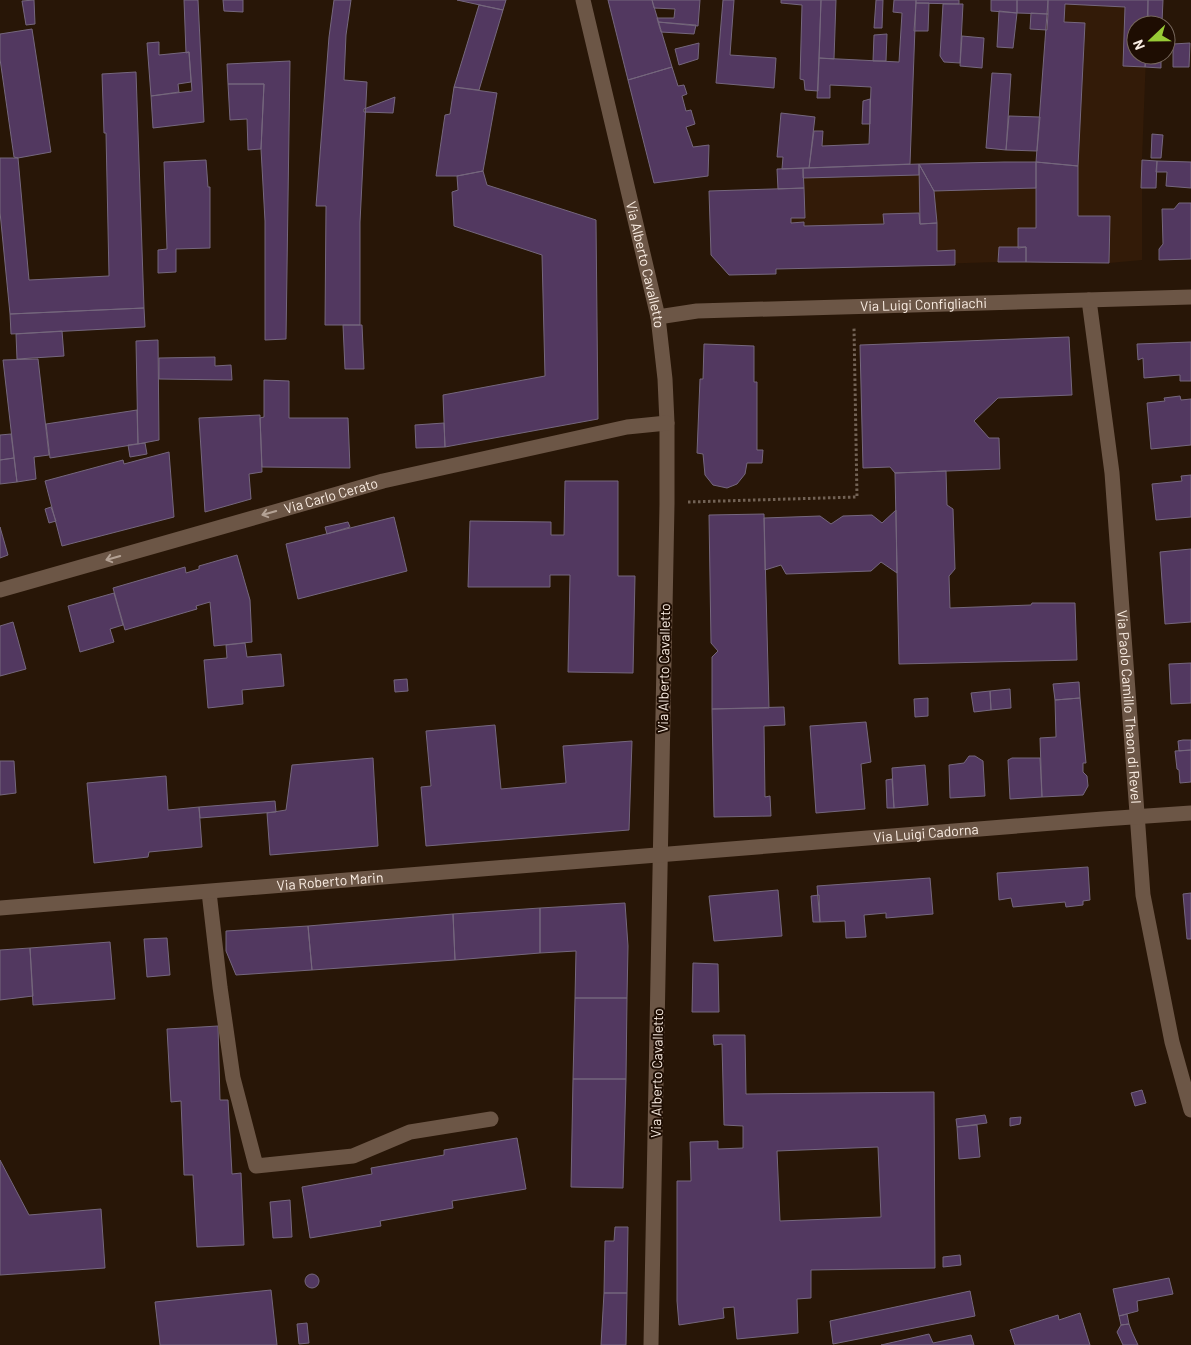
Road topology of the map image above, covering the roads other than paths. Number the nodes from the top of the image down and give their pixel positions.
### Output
1 (583, 0) edge
2 (1191, 297) edge
3 (1089, 300) junction
4 (658, 317) junction
5 (667, 423) junction
6 (0, 590) edge
7 (1191, 813) edge
8 (1137, 817) junction
9 (660, 856) junction
10 (209, 892) junction
11 (0, 908) edge
12 (1191, 1110) edge
13 (491, 1119) dead end
14 (651, 1345) edge

1 - 4 street, Via Alberto Cavalletto
2 - 3 street, Via Luigi Configliachi
3 - 4 street, Via Luigi Configliachi
3 - 8 street, Via Paolo Camillo Thaon di Revel
4 - 5 street, Via Alberto Cavalletto
5 -> 6 street, Via Carlo Cerato
5 - 9 street, Via Alberto Cavalletto
7 - 8 street, Via Luigi Cadorna
8 - 9 street, Via Luigi Cadorna
8 - 12 street, Via Paolo Camillo Thaon di Revel
9 - 10 street, Via Roberto Marin
9 - 14 street, Via Alberto Cavalletto
10 - 11 street, Via Roberto Marin
10 - 13 street

